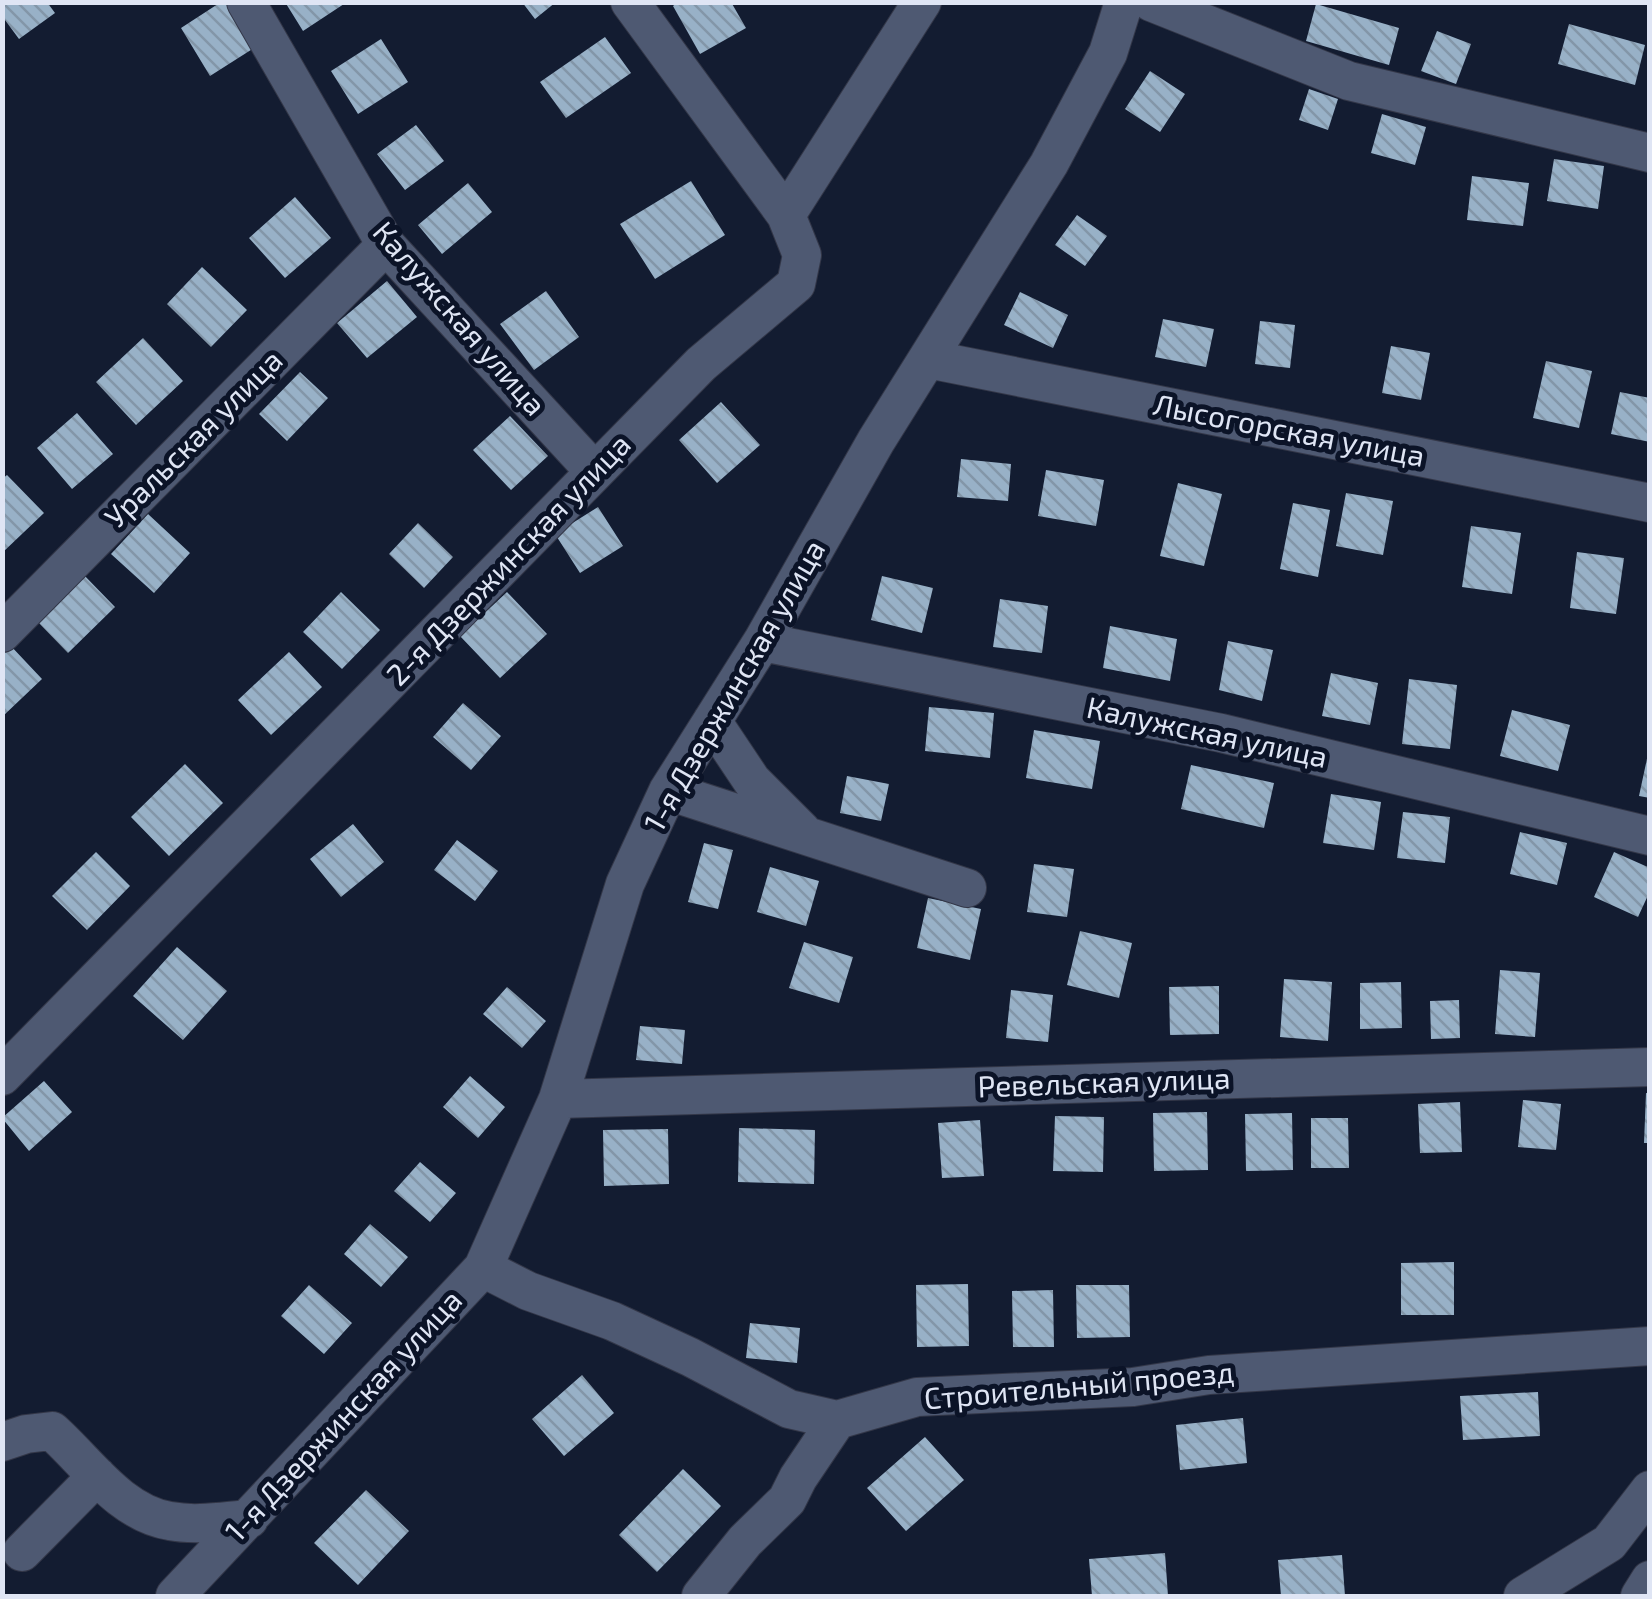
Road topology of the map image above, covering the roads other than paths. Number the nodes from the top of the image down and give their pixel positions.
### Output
1 (246, 2) edge
2 (630, 2) edge
3 (922, 2) edge
4 (1124, 2) edge
5 (1151, 2) edge
6 (1650, 153) edge
7 (786, 215) junction
8 (386, 245) junction
9 (928, 359) junction
10 (594, 472) junction
11 (1650, 503) edge
12 (2, 632) edge
13 (762, 642) junction
14 (712, 721) junction
15 (668, 791) junction
16 (807, 836) junction
17 (1650, 836) edge
18 (967, 888) dead end
19 (1650, 1067) edge
20 (2, 1076) edge
21 (558, 1099) junction
22 (483, 1268) junction
23 (1650, 1346) edge
24 (836, 1420) junction
25 (2, 1442) edge
26 (97, 1476) junction
27 (1650, 1490) edge
28 (249, 1519) junction
29 (22, 1552) dead end
30 (1650, 1580) edge
31 (175, 1596) edge
32 (701, 1596) edge
33 (1523, 1596) edge
34 (1640, 1596) edge

1 - 8 street, Калужская улица
2 - 7 street
3 - 7 street
4 - 9 street, 1-я Дзержинская улица
5 - 6 street
7 - 10 street, 2-я Дзержинская улица
8 - 10 street, Калужская улица
8 - 12 street, Уральская улица
9 - 11 street, Лысогорская улица
9 - 13 street, 1-я Дзержинская улица
10 - 20 street, 2-я Дзержинская улица
13 - 14 street, 1-я Дзержинская улица
13 - 17 street, Калужская улица
14 - 15 street, 1-я Дзержинская улица
14 - 16 street
15 - 16 street
15 - 21 street, 1-я Дзержинская улица
16 - 18 street
19 - 21 street, Ревельская улица
21 - 22 street, 1-я Дзержинская улица
22 - 24 street, Строительный проезд
22 - 28 street, 1-я Дзержинская улица
23 - 24 street, Строительный проезд
24 - 32 street
25 - 26 street
26 - 28 street
26 - 29 street
27 - 33 street
28 - 31 street, 1-я Дзержинская улица
30 - 34 street

